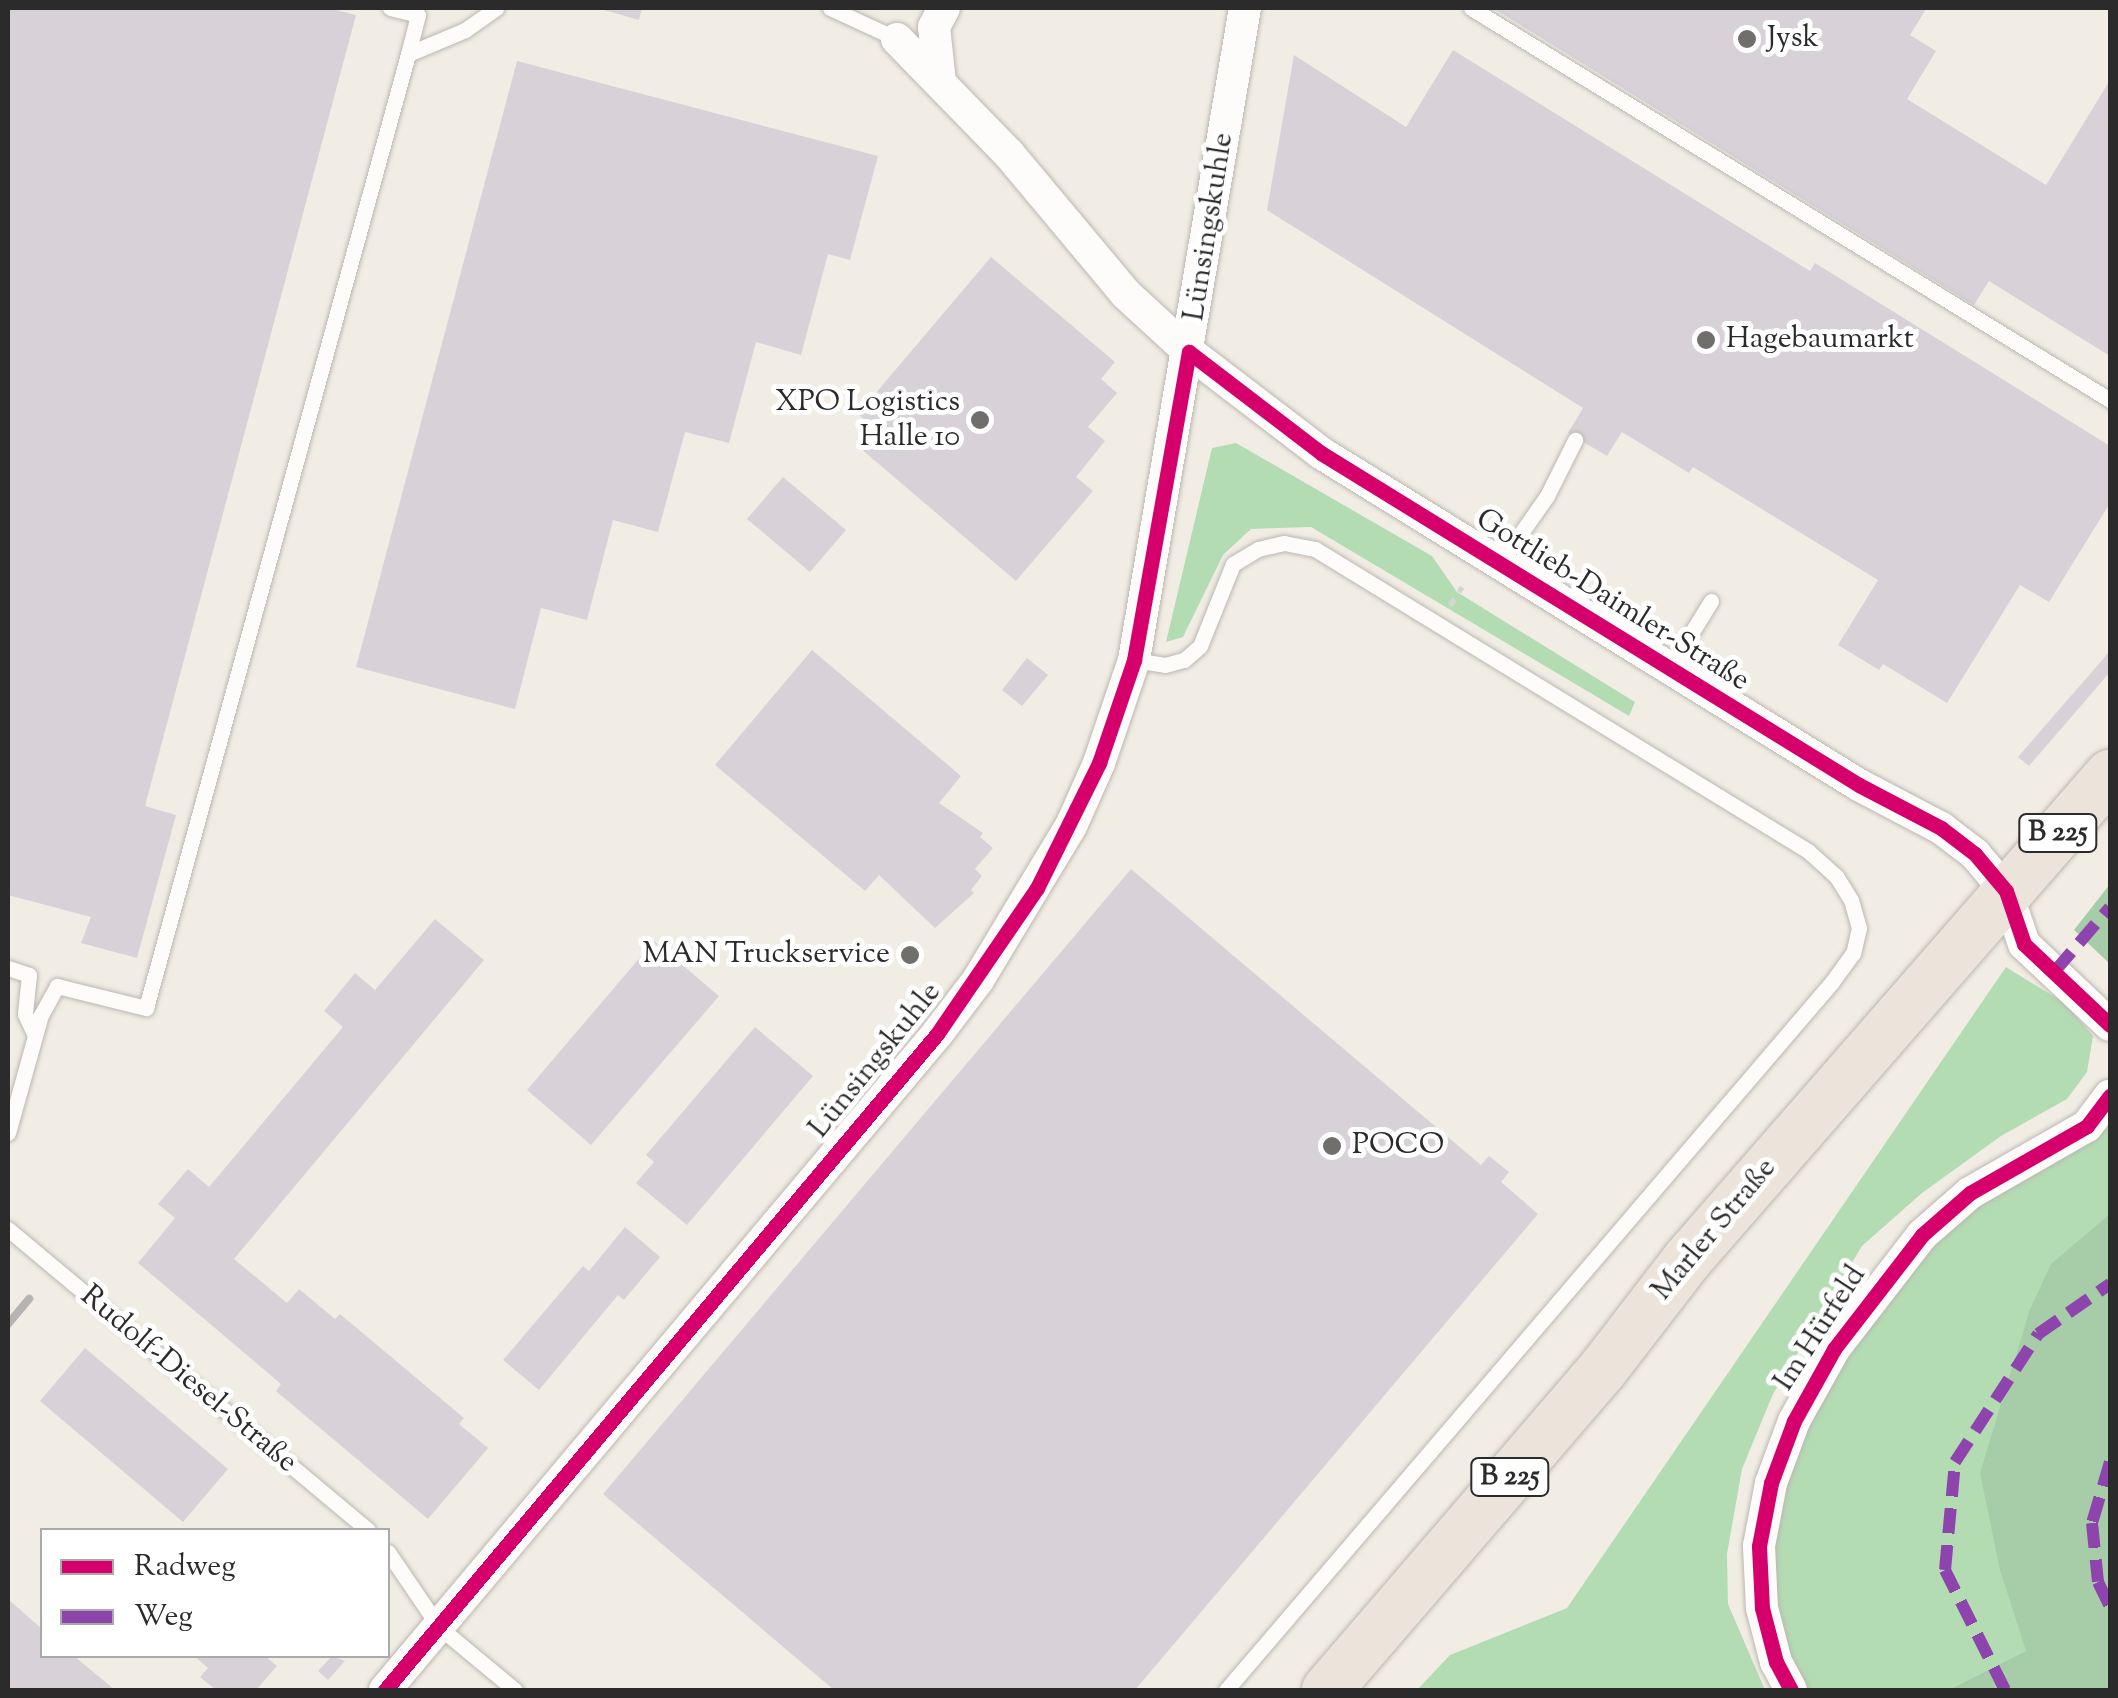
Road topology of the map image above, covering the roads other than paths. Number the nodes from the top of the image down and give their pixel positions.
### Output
1 (390, 8) edge
2 (496, 8) edge
3 (830, 8) edge
4 (944, 8) edge
5 (1245, 8) edge
6 (1471, 8) edge
7 (896, 39) joint
8 (408, 54) junction
9 (940, 82) junction
10 (1189, 352) junction
11 (2110, 400) edge
12 (1576, 440) dead end
13 (1500, 563) junction
14 (1711, 600) dead end
15 (1134, 660) junction
16 (1669, 669) junction
17 (2110, 774) edge
18 (2006, 891) junction
19 (8, 968) edge
20 (2110, 1025) edge
21 (36, 1035) junction
22 (2110, 1096) edge
23 (8, 1133) edge
24 (8, 1229) edge
25 (366, 1528) edge
26 (390, 1555) edge
27 (439, 1628) junction
28 (386, 1690) edge
29 (514, 1690) edge
30 (1226, 1690) edge
31 (1327, 1690) edge
32 (1791, 1690) edge

1 - 8 lane
2 - 8 lane
3 - 7 lane
4 - 9 street
5 - 10 street, Lünsingskuhle
6 - 11 lane
7 - 9 street, Gottlieb-Daimler-Straße
8 - 21 lane
9 - 10 street, Gottlieb-Daimler-Straße
10 - 13 street, Gottlieb-Daimler-Straße
10 - 15 street, Lünsingskuhle
12 - 13 lane
13 - 16 street, Gottlieb-Daimler-Straße
14 - 16 lane
15 - 27 street, Lünsingskuhle
15 - 30 lane
16 - 18 street, Gottlieb-Daimler-Straße
17 - 18 main road, Marler Straße / B 225
18 - 20 street
18 - 31 main road, Marler Straße / B 225
19 - 21 lane
21 - 23 lane
22 - 32 street, Im Hürfeld
24 - 25 lane, Rudolf-Diesel-Straße
26 - 27 lane
27 - 28 street, Lünsingskuhle
27 - 29 lane

